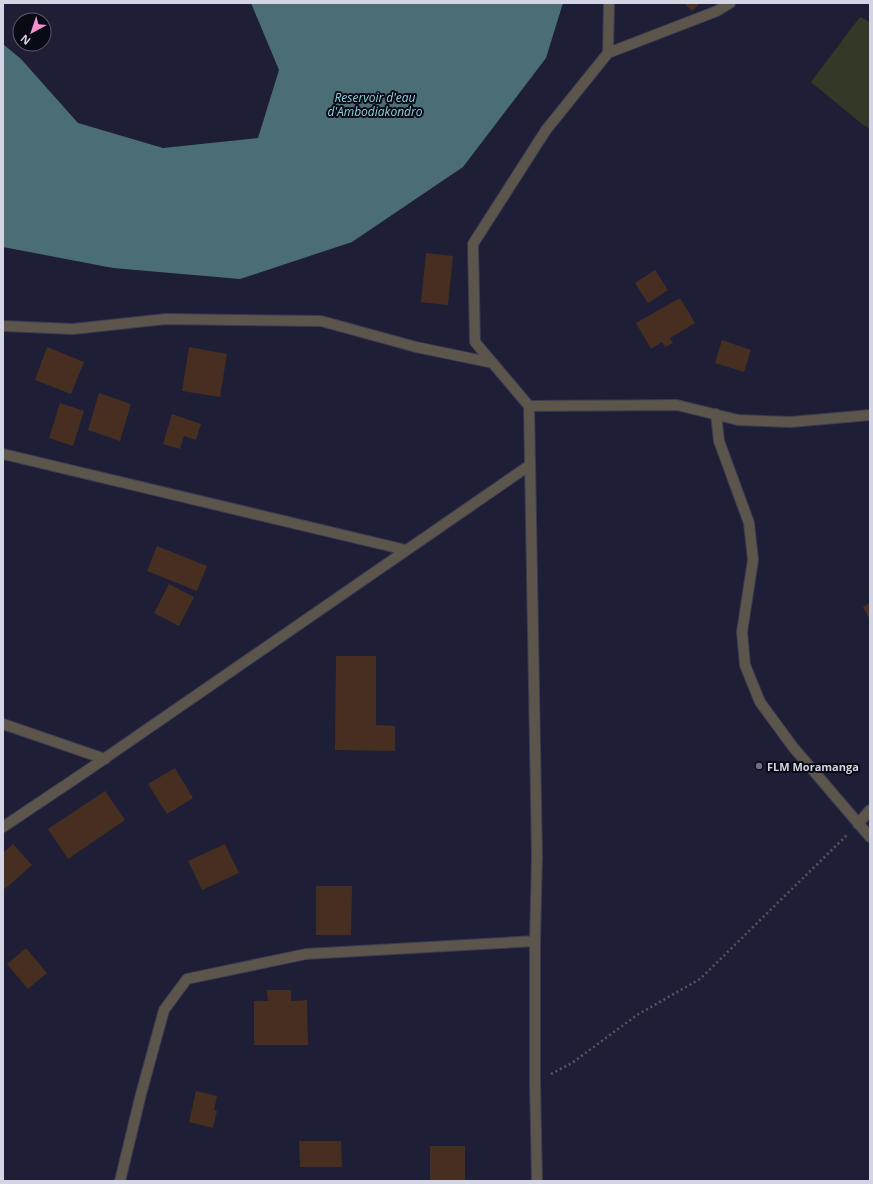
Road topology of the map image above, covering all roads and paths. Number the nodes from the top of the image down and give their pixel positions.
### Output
1 (609, 3) edge
2 (730, 3) edge
3 (608, 53) junction
4 (3, 326) edge
5 (493, 363) junction
6 (529, 406) junction
7 (716, 414) junction
8 (870, 415) edge
9 (3, 454) edge
10 (530, 464) junction
11 (406, 550) junction
12 (3, 724) edge
13 (105, 759) junction
14 (870, 810) edge
15 (858, 824) junction
16 (3, 827) edge
17 (870, 838) edge
18 (535, 941) junction
19 (535, 1082) junction
20 (120, 1181) edge
21 (537, 1181) edge

1 - 3 street
2 - 3 street
3 - 5 street
4 - 5 street
5 - 6 street
6 - 7 street
6 - 10 street
7 - 8 street
7 - 15 street
9 - 11 street
10 - 11 street
10 - 18 street
11 - 13 street
12 - 13 street
13 - 16 street
14 - 15 street
15 - 17 street
15 - 19 path
18 - 19 street
18 - 20 street
19 - 21 street

